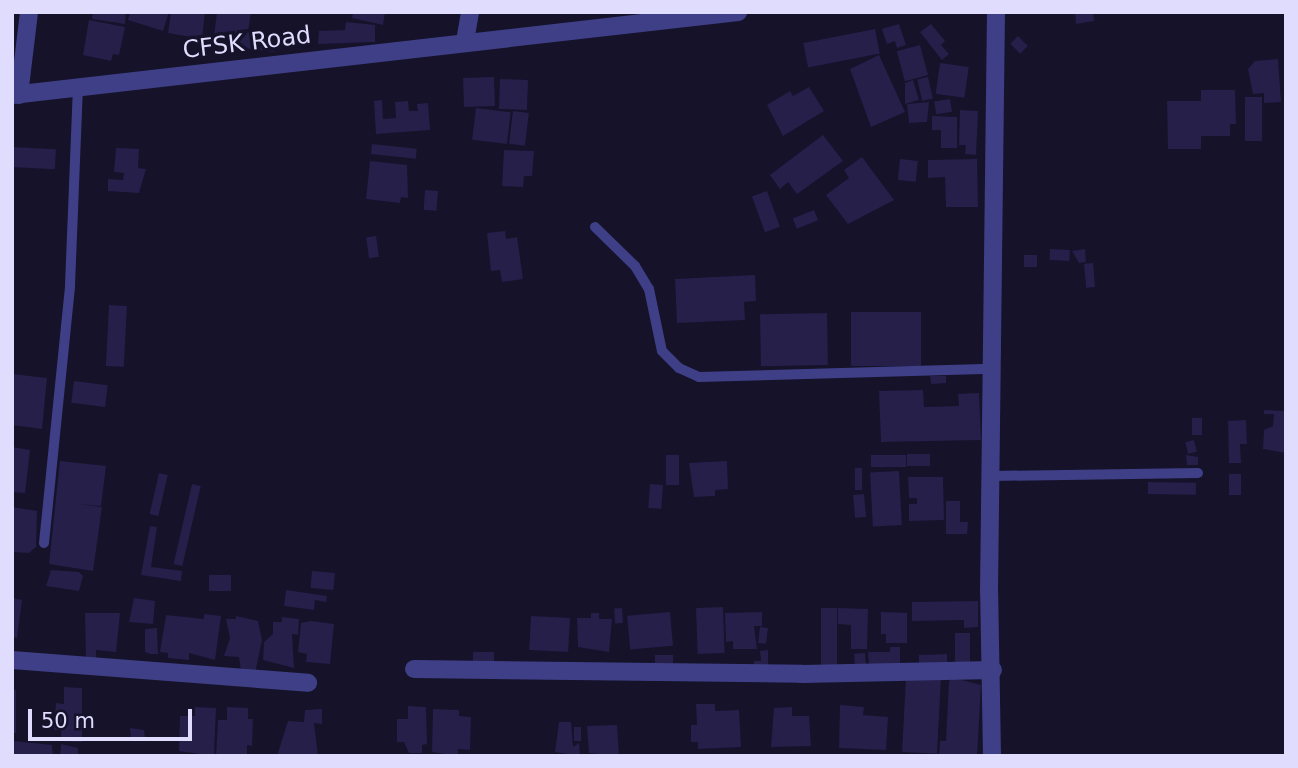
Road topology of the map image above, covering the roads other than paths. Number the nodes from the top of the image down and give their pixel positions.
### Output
1 (30, 12) edge
2 (470, 12) edge
3 (738, 12) edge
4 (996, 12) edge
5 (465, 41) junction
6 (78, 86) junction
7 (16, 95) edge
8 (595, 227) dead end
9 (992, 369) junction
10 (1198, 473) dead end
11 (990, 476) junction
12 (44, 542) dead end
13 (12, 660) edge
14 (414, 669) dead end
15 (993, 670) junction
16 (307, 683) dead end
17 (992, 756) edge

1 - 7 street
2 - 5 street
3 - 5 street, CFSK Road
4 - 9 street
5 - 6 street, CFSK Road
6 - 7 street, CFSK Road
6 - 12 lane
8 - 9 lane
9 - 11 street
10 - 11 lane
11 - 15 street
13 - 16 street
14 - 15 street
15 - 17 street

